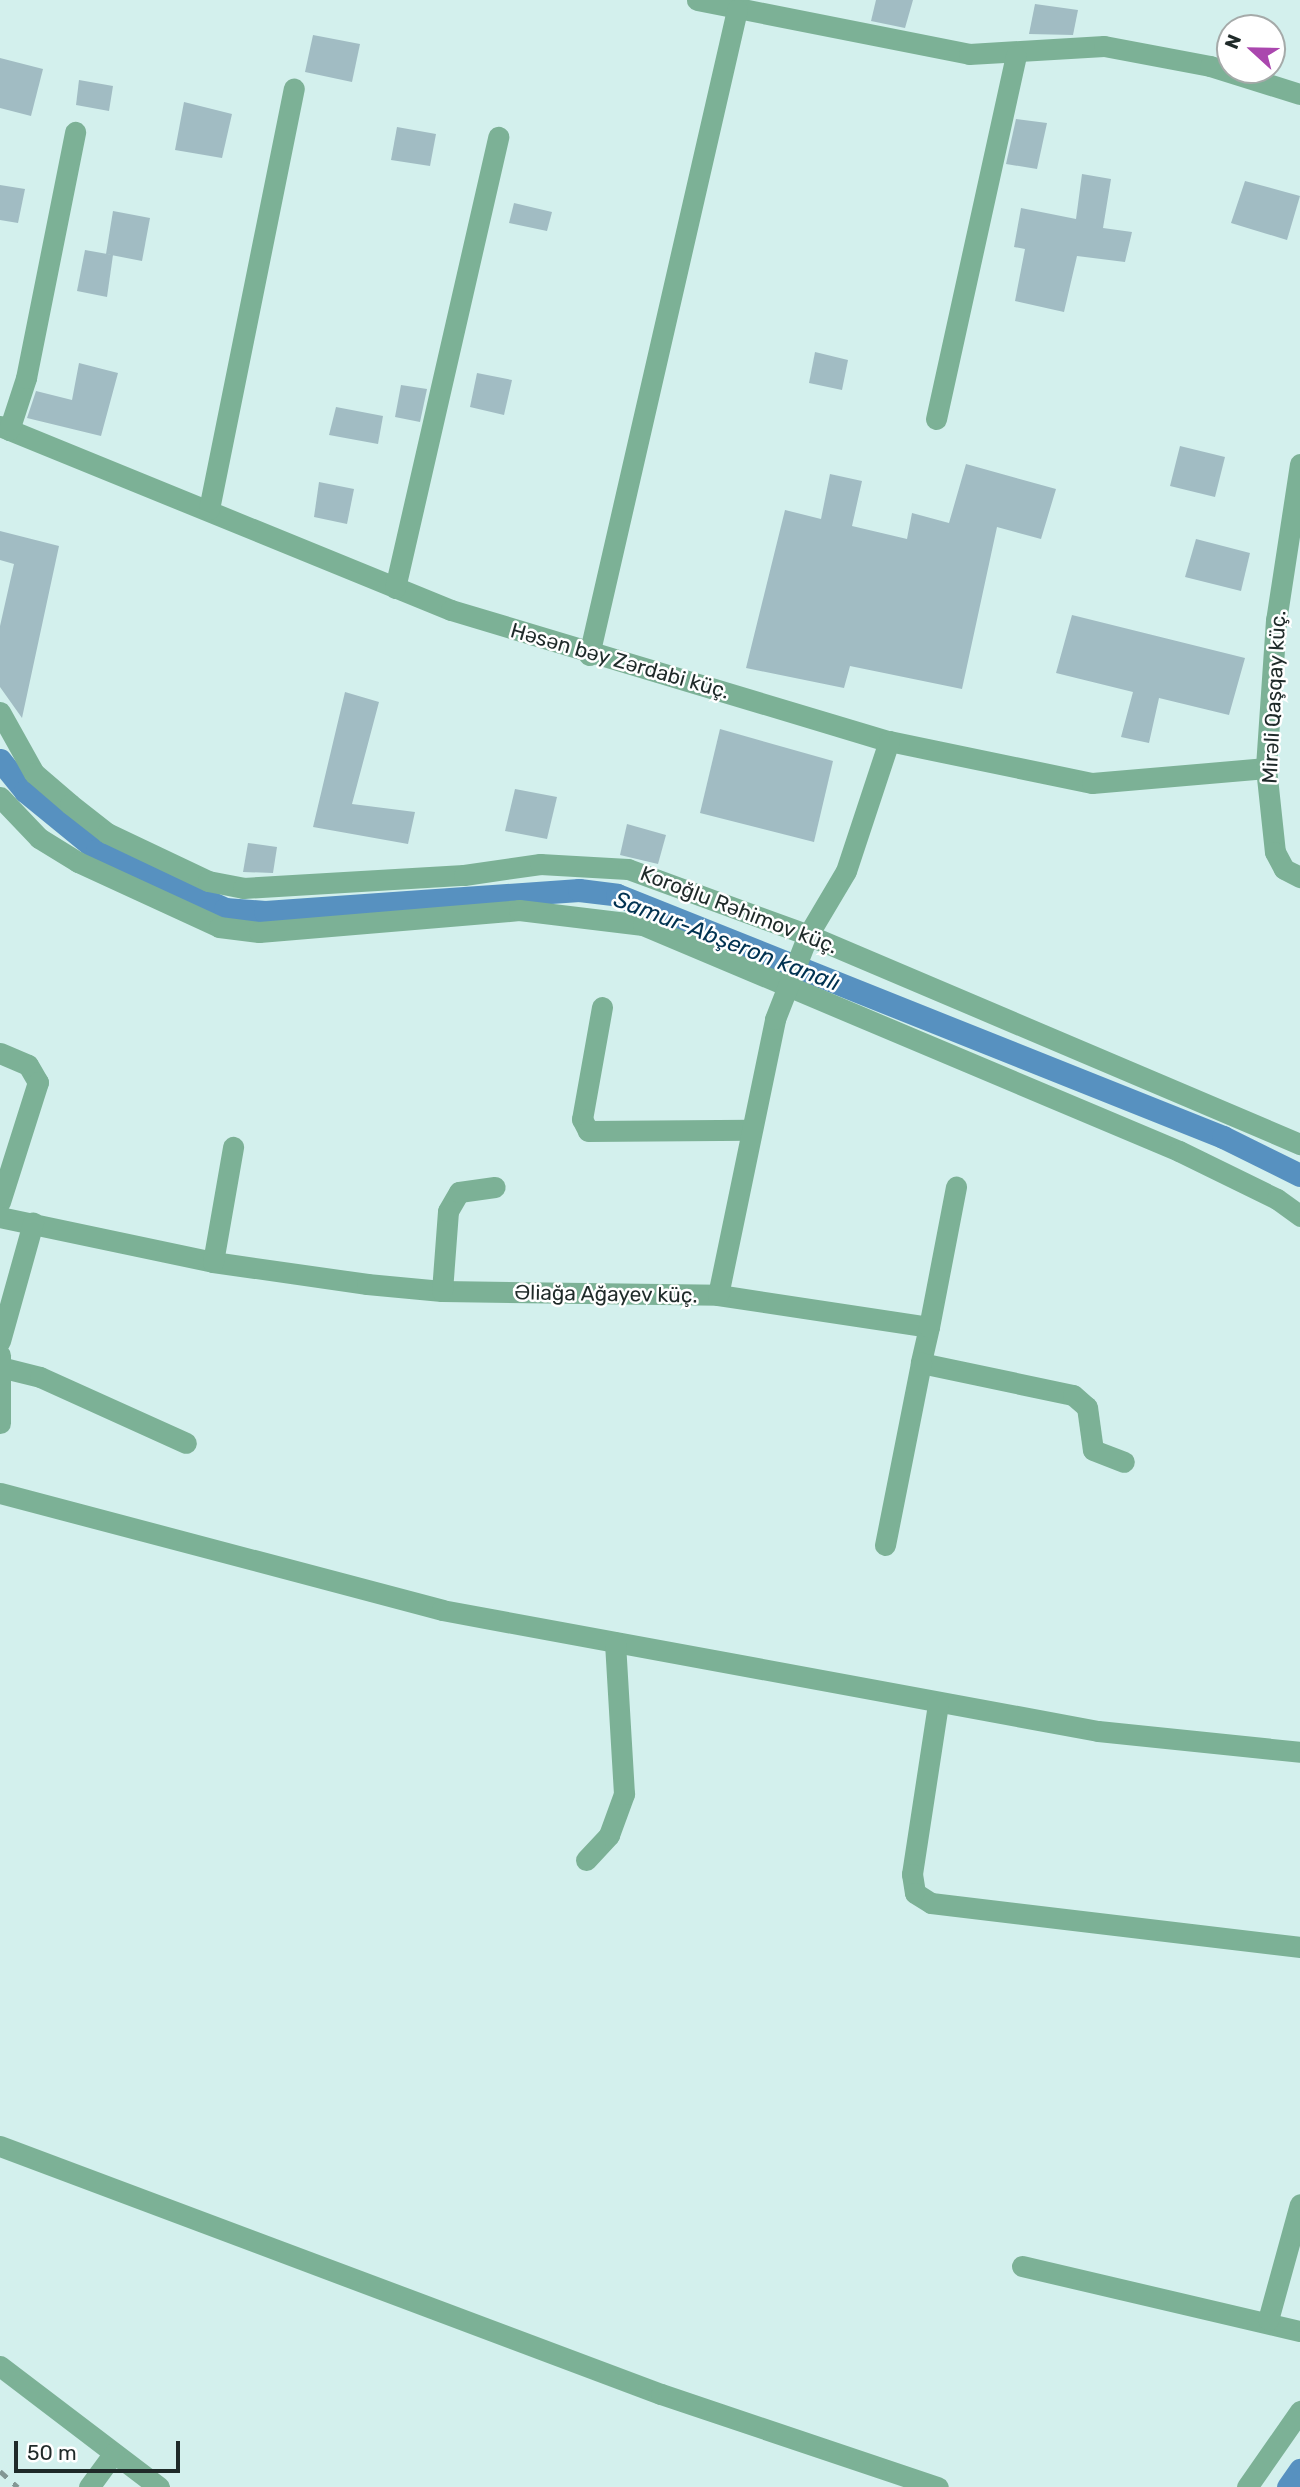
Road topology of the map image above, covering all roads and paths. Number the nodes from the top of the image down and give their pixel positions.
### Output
1 (697, 0) edge
2 (737, 10) junction
3 (1016, 56) junction
4 (294, 89) dead end
5 (1300, 94) edge
6 (75, 132) dead end
7 (498, 137) dead end
8 (936, 419) dead end
9 (5, 428) edge
10 (1300, 464) edge
11 (209, 509) junction
12 (395, 588) junction
13 (589, 655) junction
14 (0, 712) edge
15 (889, 741) junction
16 (1266, 768) junction
17 (0, 797) edge
18 (1300, 877) edge
19 (808, 935) junction
20 (787, 984) junction
21 (602, 1007) dead end
22 (0, 1053) edge
23 (751, 1130) junction
24 (1300, 1144) edge
25 (233, 1147) dead end
26 (495, 1187) dead end
27 (956, 1187) dead end
28 (0, 1202) edge
29 (1300, 1216) edge
30 (0, 1217) edge
31 (33, 1223) junction
32 (213, 1262) junction
33 (442, 1292) junction
34 (718, 1295) junction
35 (929, 1327) junction
36 (0, 1341) edge
37 (0, 1348) edge
38 (921, 1363) junction
39 (0, 1367) edge
40 (0, 1423) edge
41 (186, 1443) dead end
42 (1124, 1462) dead end
43 (0, 1493) edge
44 (885, 1545) dead end
45 (615, 1642) junction
46 (938, 1704) junction
47 (1300, 1752) edge
48 (586, 1860) dead end
49 (1300, 1947) edge
50 (0, 2146) edge
51 (1300, 2204) edge
52 (1022, 2266) dead end
53 (1269, 2320) junction
54 (1300, 2331) edge
55 (0, 2366) edge
56 (1300, 2411) edge
57 (114, 2453) junction
58 (89, 2487) edge
59 (159, 2487) edge
60 (938, 2487) edge
61 (1247, 2487) edge

1 - 2 street
2 - 3 street
2 - 13 street
3 - 5 street
3 - 8 street
4 - 11 street
6 - 9 street
7 - 12 street
9 - 11 street, Həsən bəy Zərdabi küç.
10 - 16 street, Mirəli Qaşqay küç.
11 - 12 street, Həsən bəy Zərdabi küç.
12 - 13 street, Həsən bəy Zərdabi küç.
13 - 15 street, Həsən bəy Zərdabi küç.
14 - 19 street, Koroğlu Rəhimov küç.
15 - 16 street, Həsən bəy Zərdabi küç.
15 - 19 street
16 - 18 street, Mirəli Qaşqay küç.
17 - 20 street
19 - 20 street
19 - 24 street, Koroğlu Rəhimov küç.
20 - 23 street
20 - 29 street
21 - 23 street
22 - 28 street
23 - 34 street
25 - 32 street
26 - 33 street
27 - 35 street
30 - 31 street, Əliağa Ağayev küç.
31 - 32 street, Əliağa Ağayev küç.
31 - 36 street
32 - 33 street, Əliağa Ağayev küç.
33 - 34 street, Əliağa Ağayev küç.
34 - 35 street, Əliağa Ağayev küç.
35 - 38 street
37 - 39 street
38 - 42 street
38 - 44 street
39 - 40 street
39 - 41 street
43 - 45 street
45 - 46 street
45 - 48 street
46 - 47 street
46 - 49 street
50 - 60 street
51 - 53 street
52 - 53 street
53 - 54 street
55 - 57 street
56 - 61 street
57 - 58 street
57 - 59 street

